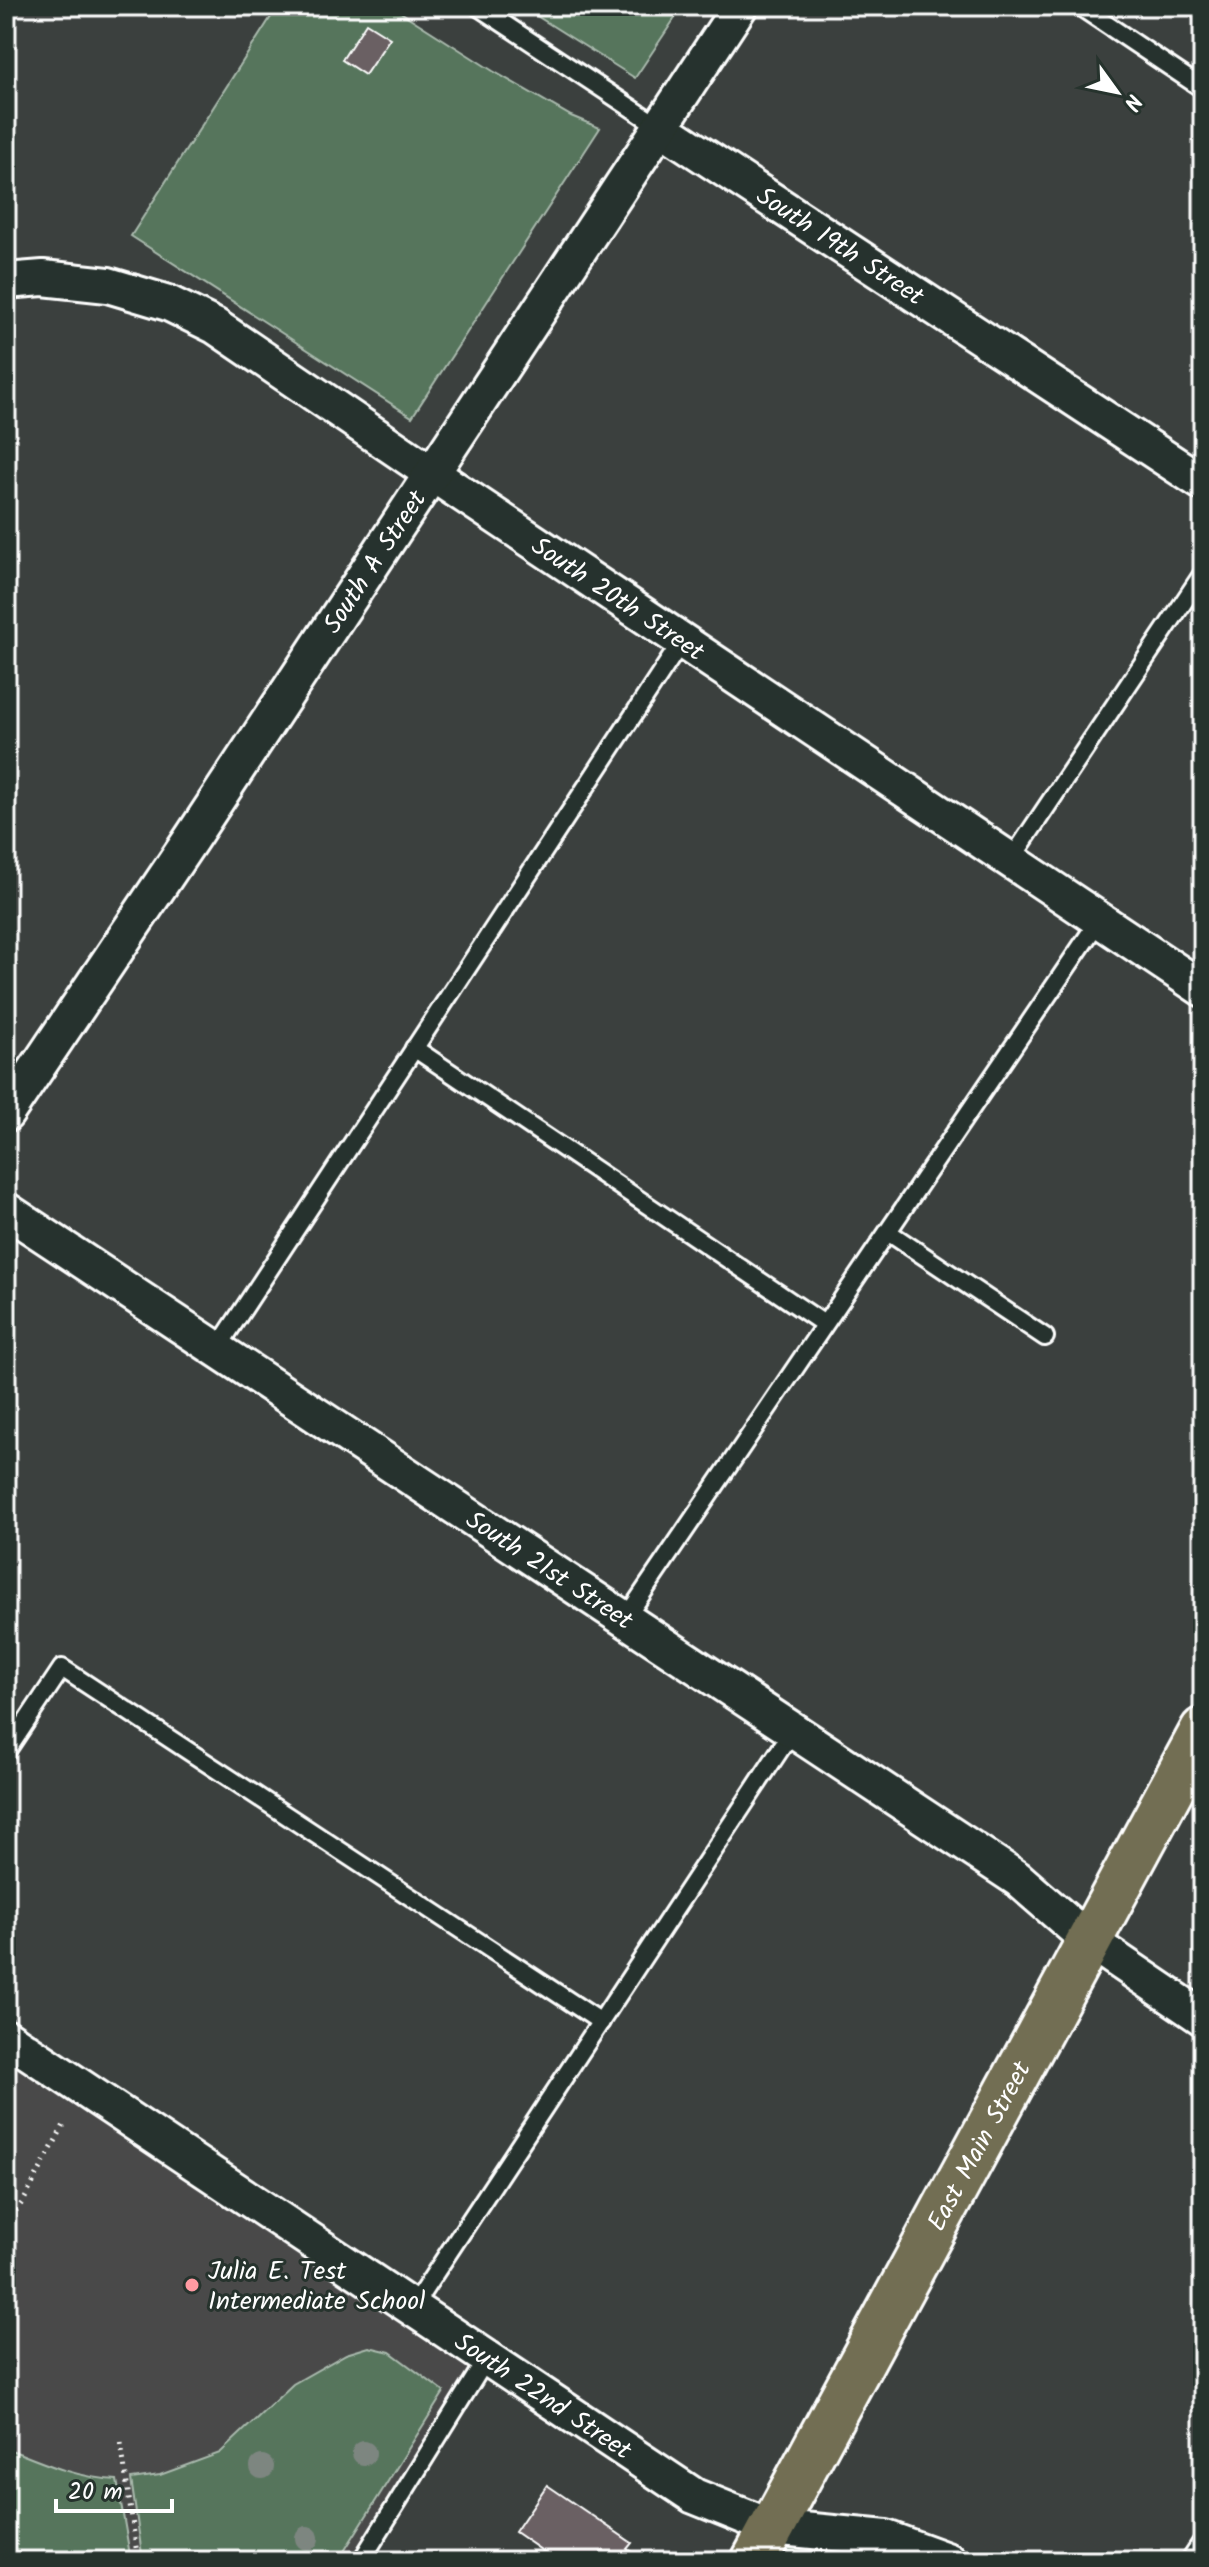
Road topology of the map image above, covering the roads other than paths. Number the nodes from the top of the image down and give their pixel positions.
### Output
1 (477, 6) edge
2 (740, 6) edge
3 (1079, 6) edge
4 (1203, 89) edge
5 (660, 127) junction
6 (6, 281) edge
7 (431, 473) junction
8 (1203, 483) edge
9 (1203, 573) edge
10 (682, 641) junction
11 (1011, 860) junction
12 (1099, 920) junction
13 (1203, 989) edge
14 (414, 1048) junction
15 (6, 1114) edge
16 (6, 1210) edge
17 (888, 1232) junction
18 (824, 1324) junction
19 (1045, 1337) dead end
20 (217, 1349) junction
21 (625, 1619) junction
22 (793, 1730) junction
23 (1203, 1730) edge
24 (6, 1752) edge
25 (1088, 1940) junction
26 (1203, 2018) edge
27 (601, 2022) junction
28 (6, 2037) edge
29 (412, 2308) junction
30 (487, 2358) junction
31 (1203, 2540) edge
32 (769, 2550) edge
33 (361, 2561) edge
34 (949, 2561) edge
35 (1189, 2561) edge

1 - 5 lane, South 19th Street
2 - 5 street, South A Street
3 - 4 lane
5 - 7 street, South A Street
5 - 8 street, South 19th Street
6 - 7 street, South 20th Street
7 - 10 street, South 20th Street
7 - 15 street, South A Street
9 - 11 lane
10 - 11 street, South 20th Street
10 - 14 lane
11 - 12 street, South 20th Street
12 - 13 street, South 20th Street
12 - 17 lane
14 - 18 lane
14 - 20 lane
16 - 20 street, South 21st Street
17 - 18 lane
17 - 19 lane
18 - 21 lane
20 - 21 street, South 21st Street
21 - 22 street, South 21st Street
22 - 25 street, South 21st Street
22 - 27 lane
23 - 25 main road, East Main Street
24 - 27 lane
25 - 26 street, South 21st Street
25 - 32 main road, East Main Street
27 - 29 lane
28 - 29 street, South 22nd Street
29 - 30 street, South 22nd Street
30 - 32 street, South 22nd Street
30 - 33 lane
31 - 35 lane
32 - 34 street, South 22nd Street

